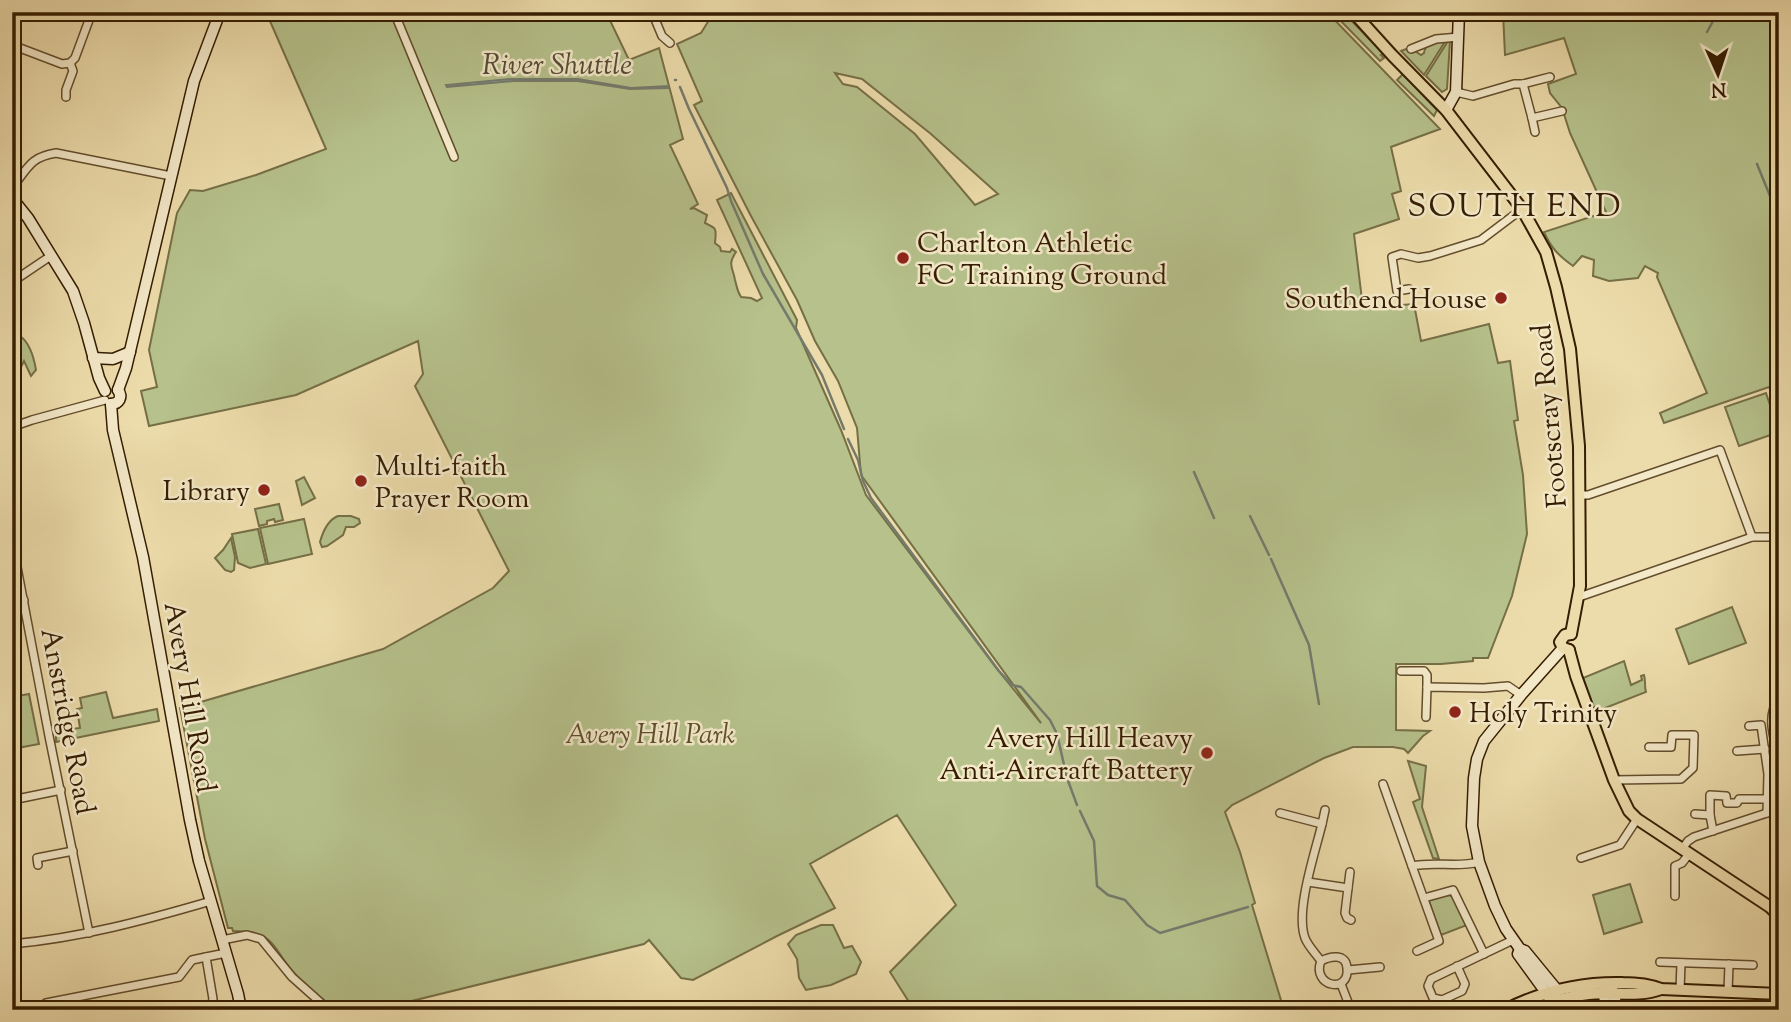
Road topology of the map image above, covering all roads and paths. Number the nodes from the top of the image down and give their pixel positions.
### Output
1 (92, 12) edge
2 (220, 12) edge
3 (394, 12) edge
4 (652, 12) edge
5 (1353, 12) edge
6 (1459, 12) edge
7 (1459, 37) junction
8 (670, 43) dead end
9 (12, 45) edge
10 (1411, 49) dead end
11 (70, 63) junction
12 (1550, 77) dead end
13 (1523, 83) junction
14 (1456, 92) junction
15 (66, 97) dead end
16 (1446, 110) junction
17 (1562, 111) dead end
18 (1532, 118) junction
19 (1535, 132) dead end
20 (454, 157) dead end
21 (171, 176) junction
22 (12, 188) edge
23 (12, 198) edge
24 (1522, 209) junction
25 (52, 255) junction
26 (12, 282) edge
27 (1409, 289) dead end
28 (130, 352) junction
29 (93, 358) junction
30 (118, 390) junction
31 (107, 399) junction
32 (12, 427) edge
33 (1581, 495) junction
34 (1752, 537) junction
35 (1779, 538) edge
36 (12, 541) edge
37 (1579, 597) junction
38 (24, 600) junction
39 (12, 602) edge
40 (1566, 649) junction
41 (1401, 671) dead end
42 (1427, 687) junction
43 (1521, 695) junction
44 (1779, 699) edge
45 (1426, 717) dead end
46 (1749, 726) dead end
47 (1649, 747) dead end
48 (1765, 749) junction
49 (1737, 751) dead end
50 (1779, 760) edge
51 (1614, 780) junction
52 (1383, 784) dead end
53 (61, 790) junction
54 (1766, 799) junction
55 (12, 800) edge
56 (1779, 809) edge
57 (1325, 810) dead end
58 (1280, 813) dead end
59 (1767, 813) junction
60 (1695, 814) dead end
61 (1710, 815) junction
62 (1637, 819) junction
63 (1322, 824) junction
64 (1713, 831) junction
65 (74, 851) junction
66 (1686, 851) junction
67 (37, 858) dead end
68 (1581, 858) dead end
69 (1479, 862) junction
70 (1412, 866) junction
71 (1350, 872) dead end
72 (1308, 881) junction
73 (1348, 888) junction
74 (1675, 896) dead end
75 (1424, 898) junction
76 (211, 901) junction
77 (1774, 906) edge
78 (1779, 916) edge
79 (1351, 920) dead end
80 (89, 933) junction
81 (222, 940) junction
82 (12, 944) edge
83 (1516, 945) junction
84 (1417, 951) dead end
85 (226, 953) junction
86 (1484, 954) junction
87 (206, 957) junction
88 (1321, 961) junction
89 (1660, 962) dead end
90 (1681, 963) junction
91 (1729, 964) junction
92 (1753, 965) dead end
93 (1457, 966) junction
94 (1380, 967) dead end
95 (1348, 971) junction
96 (1341, 984) junction
97 (1608, 990) junction
98 (1680, 990) junction
99 (1728, 992) junction
100 (1779, 994) edge
101 (238, 995) junction
102 (1552, 995) junction
103 (43, 1010) edge
104 (206, 1010) edge
105 (241, 1010) edge
106 (250, 1010) edge
107 (329, 1010) edge
108 (1351, 1010) edge
109 (1505, 1010) edge
110 (1529, 1010) edge
111 (1608, 1010) edge
112 (1617, 1010) edge

1 - 11 street
2 - 21 main road
3 - 20 street
4 - 8 street
5 - 16 main road, Footscray Road
6 - 7 main road
7 - 10 street
7 - 14 main road
9 - 11 street
11 - 15 street
12 - 13 street
13 - 14 street
13 - 18 street
14 - 16 main road
16 - 24 main road, Footscray Road
17 - 18 street
18 - 19 street
21 - 22 street
21 - 28 main road
23 - 25 main road, Avery Hill Road
24 - 27 street
24 - 33 main road, Footscray Road
25 - 26 street
25 - 29 main road, Avery Hill Road
28 - 29 main road
28 - 30 main road
29 - 31 main road, Avery Hill Road
30 - 31 main road
30 - 31 main road
31 - 32 street
31 - 76 main road, Avery Hill Road
33 - 34 street
33 - 37 main road, Footscray Road
34 - 35 street
34 - 37 street
36 - 38 street, Anstridge Road
37 - 40 main road, Footscray Road
38 - 39 street, Anstridge Road
38 - 53 street, Anstridge Road
40 - 43 main road
40 - 51 main road
41 - 42 street
42 - 43 street
42 - 45 street
43 - 69 main road
44 - 50 street
46 - 48 street
47 - 51 street
48 - 49 street
48 - 54 street
51 - 62 main road
52 - 70 street
53 - 55 street
53 - 65 street, Anstridge Road
54 - 59 street
54 - 61 street
56 - 59 street
57 - 63 street
58 - 63 street
59 - 64 street
60 - 61 street
61 - 64 street
62 - 66 main road
62 - 68 street
63 - 72 street
64 - 66 street
65 - 67 street, Anstridge Road
65 - 80 street, Anstridge Road
66 - 74 street
66 - 77 main road
69 - 70 street
69 - 83 main road
70 - 75 street
71 - 73 street
72 - 73 street
72 - 88 street
73 - 79 street
75 - 84 street
75 - 86 street
76 - 80 street
76 - 81 main road, Avery Hill Road
77 - 78 main road
80 - 82 street
81 - 85 main road, Avery Hill Road
81 - 107 street
83 - 86 street
83 - 102 main road
85 - 87 street
85 - 101 main road, Avery Hill Road
86 - 93 street
87 - 103 street
87 - 104 street
88 - 95 street
88 - 96 street
89 - 90 street
90 - 91 street
90 - 98 street
91 - 92 street
91 - 99 street
93 - 93 street
94 - 95 street
95 - 96 street
96 - 108 street
97 - 98 main road
97 - 102 main road
97 - 111 main road
97 - 112 main road
98 - 99 main road
99 - 100 main road
101 - 105 main road, Avery Hill Road
101 - 106 main road, Avery Hill Road
102 - 109 main road
102 - 110 main road

